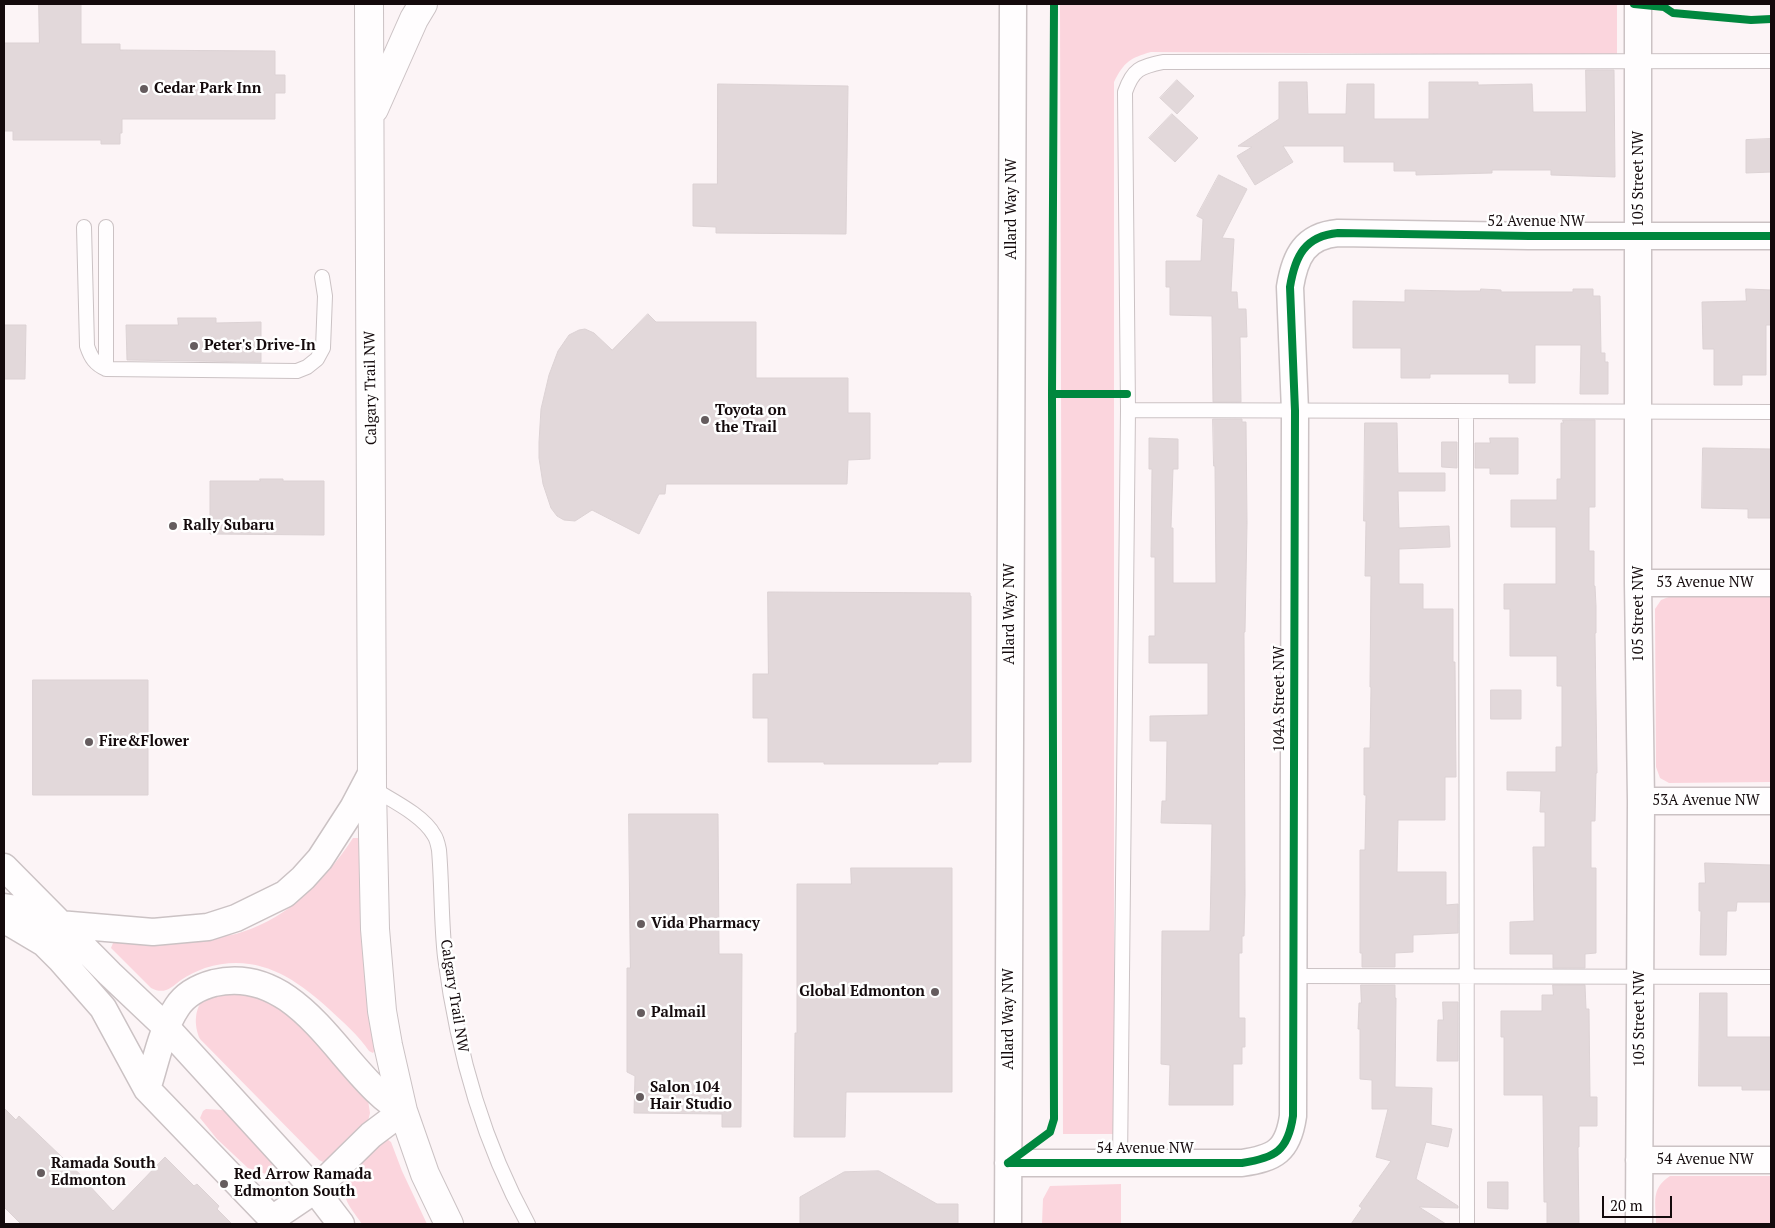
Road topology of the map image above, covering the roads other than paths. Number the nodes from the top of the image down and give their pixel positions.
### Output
1 (369, 4) edge
2 (423, 4) edge
3 (1012, 4) edge
4 (1638, 4) edge
5 (1638, 60) junction
6 (1771, 61) edge
7 (370, 117) junction
8 (84, 227) dead end
9 (106, 227) dead end
10 (1639, 236) junction
11 (1771, 236) edge
12 (1305, 247) joint
13 (322, 277) dead end
14 (106, 369) junction
15 (1128, 410) junction
16 (1295, 411) junction
17 (1466, 412) junction
18 (1639, 412) junction
19 (1771, 412) edge
20 (1638, 582) junction
21 (1771, 583) edge
22 (372, 780) junction
23 (1641, 801) junction
24 (1771, 801) edge
25 (4, 866) edge
26 (4, 907) edge
27 (4, 921) edge
28 (59, 924) junction
29 (1292, 976) junction
30 (1467, 977) junction
31 (1640, 977) junction
32 (1771, 977) edge
33 (166, 1027) junction
34 (147, 1089) junction
35 (403, 1111) junction
36 (1279, 1151) joint
37 (1639, 1160) junction
38 (1771, 1160) edge
39 (1008, 1163) junction
40 (1120, 1164) junction
41 (315, 1190) junction
42 (274, 1222) edge
43 (342, 1224) edge
44 (449, 1224) edge
45 (528, 1224) edge
46 (1008, 1224) edge
47 (1467, 1224) edge
48 (1639, 1224) edge

1 - 7 main road, Calgary Trail NW
2 - 7 main road
3 - 39 street, Allard Way NW
4 - 5 street, 105 Street NW
5 - 6 lane
5 - 10 street, 105 Street NW
5 - 15 lane
7 - 22 main road, Calgary Trail NW
8 - 14 lane
9 - 14 lane
10 - 11 street, 52 Avenue NW
10 - 12 street, 52 Avenue NW
10 - 18 street, 105 Street NW
12 - 16 street, 104A Street NW
13 - 14 lane
15 - 16 lane
15 - 40 lane
16 - 17 lane
16 - 29 street, 104A Street NW
17 - 18 lane
17 - 30 lane
18 - 19 lane
18 - 20 street, 105 Street NW
20 - 21 street, 53 Avenue NW
20 - 23 street, 105 Street NW
22 - 28 street, Calgary Trail NW
22 - 35 main road, Calgary Trail NW
22 - 45 lane, Calgary Trail NW
23 - 24 street, 53A Avenue NW
23 - 31 street, 105 Street NW
25 - 28 street
26 - 28 street, Calgary Trail NW
27 - 34 street
28 - 33 street, Calgary Trail NW
29 - 30 lane
29 - 36 street, 104A Street NW
30 - 31 lane
30 - 47 lane
31 - 32 lane
31 - 37 street, 105 Street NW
33 - 34 street
33 - 35 street
33 - 41 street, Calgary Trail NW
34 - 42 street
35 - 41 street
35 - 44 main road, Calgary Trail NW
36 - 40 street, 54 Avenue NW
37 - 38 street, 54 Avenue NW
37 - 48 street, 105 Street NW
39 - 40 street, 54 Avenue NW
39 - 46 street, Allard Way NW
41 - 42 street
41 - 43 street, Calgary Trail NW

